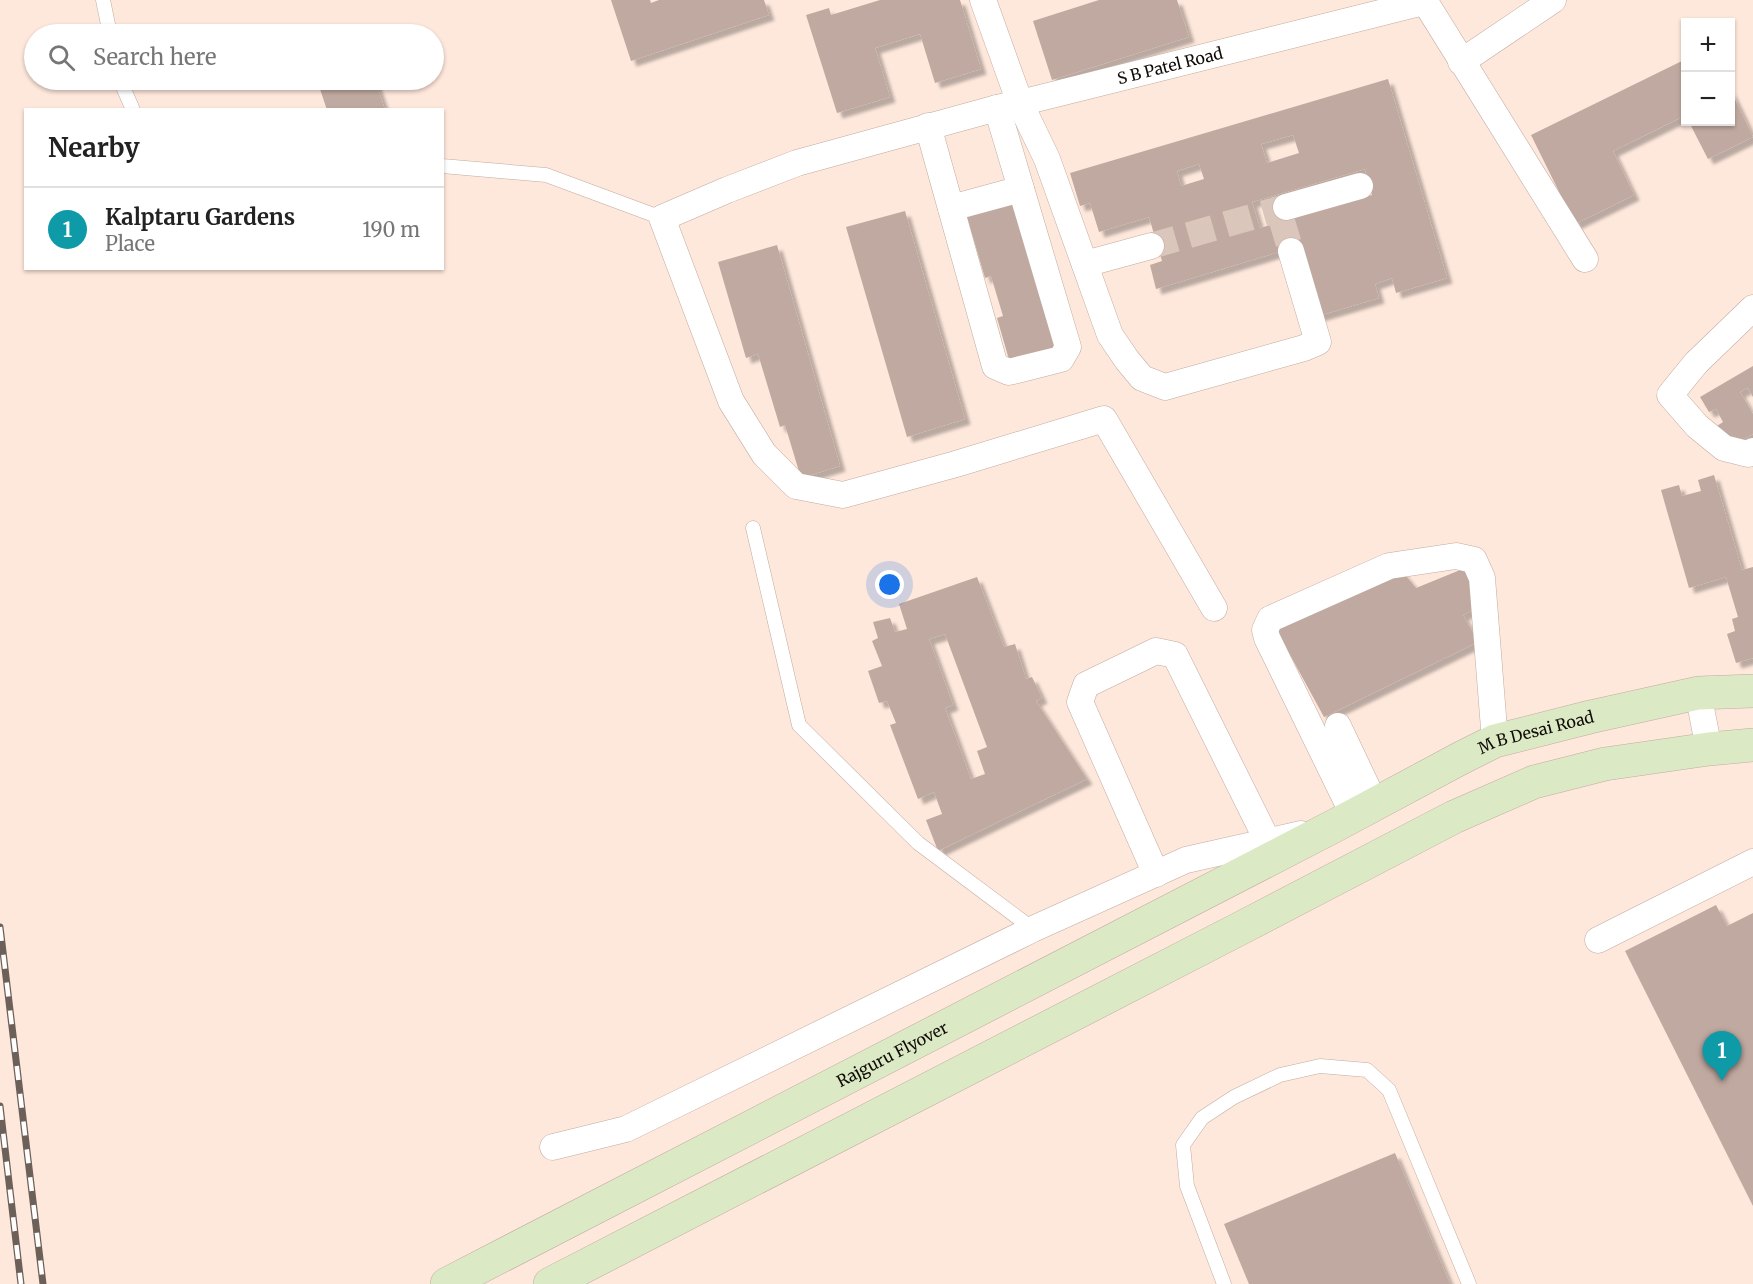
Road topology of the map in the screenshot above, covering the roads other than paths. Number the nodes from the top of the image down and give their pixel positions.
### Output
1 (103, 0) edge
2 (983, 0) edge
3 (1553, 0) edge
4 (1424, 1) edge
5 (108, 24) edge
6 (1461, 62) junction
7 (124, 90) edge
8 (1008, 106) junction
9 (132, 108) edge
10 (928, 126) junction
11 (444, 166) edge
12 (1360, 186) dead end
13 (1021, 189) junction
14 (951, 208) junction
15 (1282, 212) tunnel mouth
16 (662, 218) junction
17 (1150, 246) tunnel mouth
18 (1291, 251) tunnel mouth
19 (1585, 260) dead end
20 (1085, 264) junction
21 (1753, 308) edge
22 (1751, 458) edge
23 (753, 528) dead end
24 (1214, 608) dead end
25 (1753, 691) edge
26 (1698, 693) junction
27 (1338, 726) dead end
28 (1495, 741) junction
29 (1753, 745) edge
30 (1709, 748) junction
31 (1355, 815) junction
32 (1268, 842) junction
33 (1753, 862) edge
34 (1156, 874) junction
35 (1033, 929) junction
36 (1598, 940) dead end
37 (553, 1147) dead end
38 (447, 1284) edge
39 (550, 1284) edge
40 (1224, 1284) edge
41 (1469, 1284) edge

1 - 5 lane
2 - 8 street
3 - 6 street
4 - 6 street
4 - 8 street, S B Patel Road
6 - 19 street
7 - 9 lane
8 - 10 street, S B Patel Road
8 - 13 street
8 - 20 street
10 - 14 street
10 - 16 street, S B Patel Road
11 - 16 lane
12 - 15 street
13 - 14 street
13 - 14 street
16 - 24 street
17 - 20 street
18 - 20 street
21 - 22 street
23 - 35 lane
25 - 26 main road, M B Desai Road
26 - 28 main road, M B Desai Road
26 - 30 street
27 - 31 street
28 - 31 main road, M B Desai Road
28 - 31 street
29 - 30 main road
30 - 39 main road
31 - 32 street
31 - 38 main road, Rajguru Flyover
32 - 34 street
32 - 34 street
33 - 36 street
34 - 35 street
35 - 37 street
40 - 41 lane

